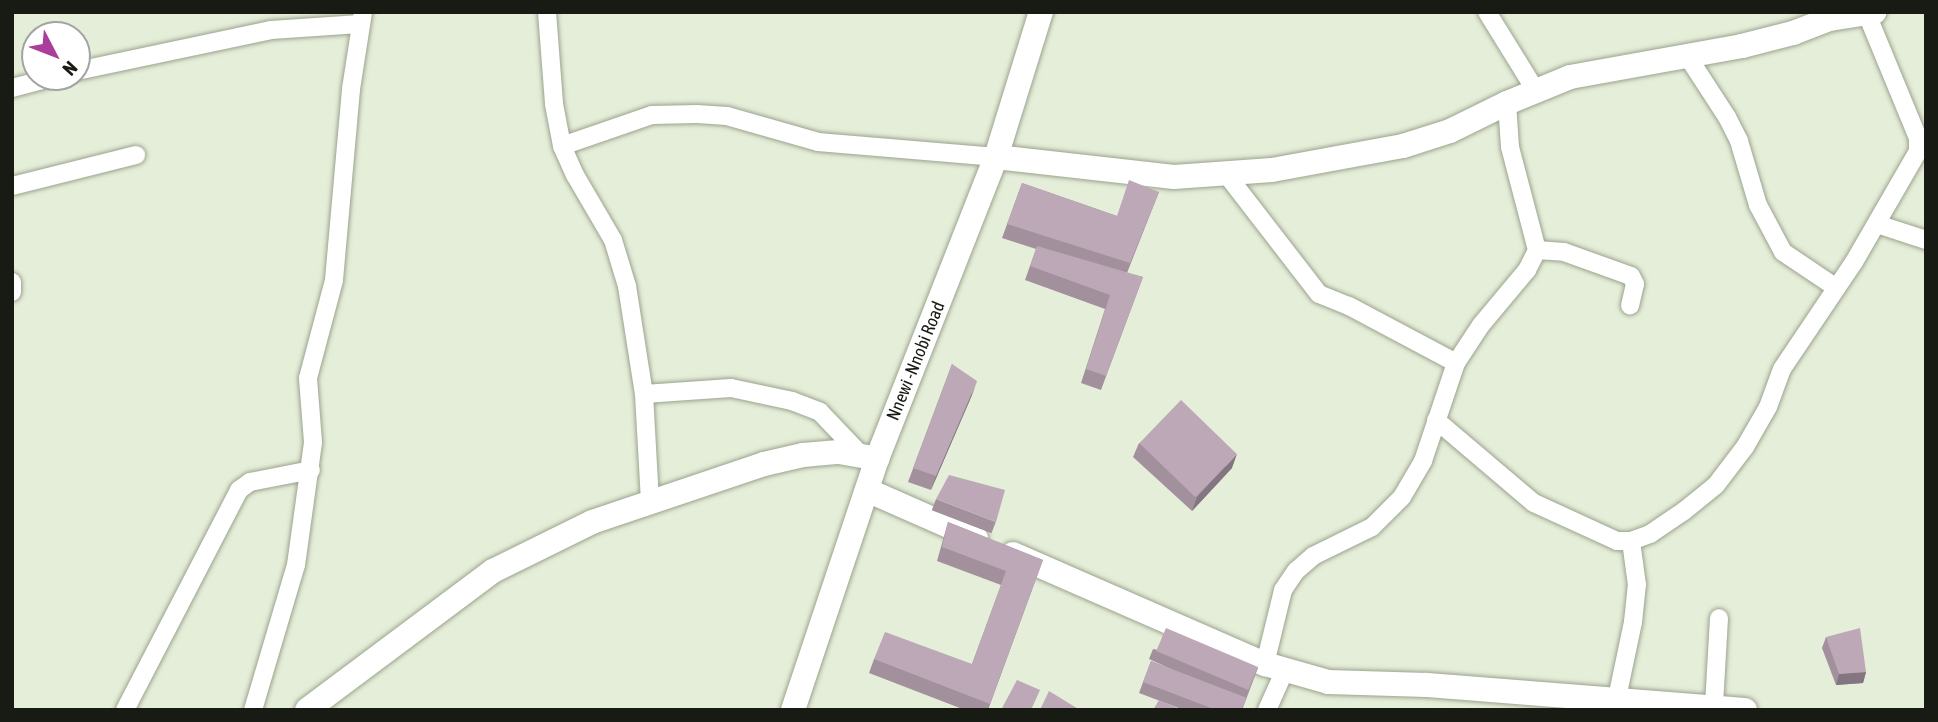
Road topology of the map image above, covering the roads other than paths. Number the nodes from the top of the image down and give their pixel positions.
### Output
1 (547, 12) edge
2 (1041, 12) edge
3 (1487, 12) edge
4 (1869, 13) edge
5 (1831, 15) edge
6 (362, 18) edge
7 (1688, 57) junction
8 (91, 68) edge
9 (1536, 91) junction
10 (1507, 103) junction
11 (562, 146) junction
12 (136, 155) dead end
13 (996, 157) junction
14 (1227, 175) junction
15 (12, 186) edge
16 (1877, 224) junction
17 (1926, 240) edge
18 (1536, 250) junction
19 (12, 282) edge
20 (1835, 287) junction
21 (12, 292) edge
22 (1630, 305) dead end
23 (1456, 363) junction
24 (644, 394) junction
25 (1436, 420) junction
26 (868, 456) junction
27 (311, 470) junction
28 (867, 490) junction
29 (650, 503) junction
30 (1631, 541) junction
31 (1719, 618) dead end
32 (1275, 667) junction
33 (1617, 698) junction
34 (1592, 703) edge
35 (1714, 705) junction
36 (125, 710) edge
37 (253, 710) edge
38 (307, 710) edge
39 (793, 710) edge
40 (1267, 710) edge
41 (1745, 710) edge

1 - 11 street
2 - 13 street, Nnewi -Nnobi Road
3 - 9 street
4 - 5 street
4 - 16 street
5 - 7 street
6 - 8 street
6 - 27 street
7 - 9 street
7 - 20 street
9 - 10 street
10 - 14 street
10 - 18 street
11 - 13 street
11 - 24 street
12 - 15 street
13 - 14 street
13 - 26 street, Nnewi -Nnobi Road
14 - 23 street
16 - 17 street
16 - 20 street
18 - 22 street
18 - 23 street
19 - 21 street
20 - 30 street
23 - 25 street
24 - 26 street
24 - 29 street
25 - 30 street
25 - 32 street
26 - 28 street, Nnewi -Nnobi Road
26 - 29 street
27 - 36 street
27 - 37 street
28 - 32 street
28 - 39 street, Nnewi -Nnobi Road
29 - 38 street
30 - 33 street
31 - 35 street
32 - 34 street
32 - 40 street
33 - 34 street
33 - 35 street
35 - 41 street

